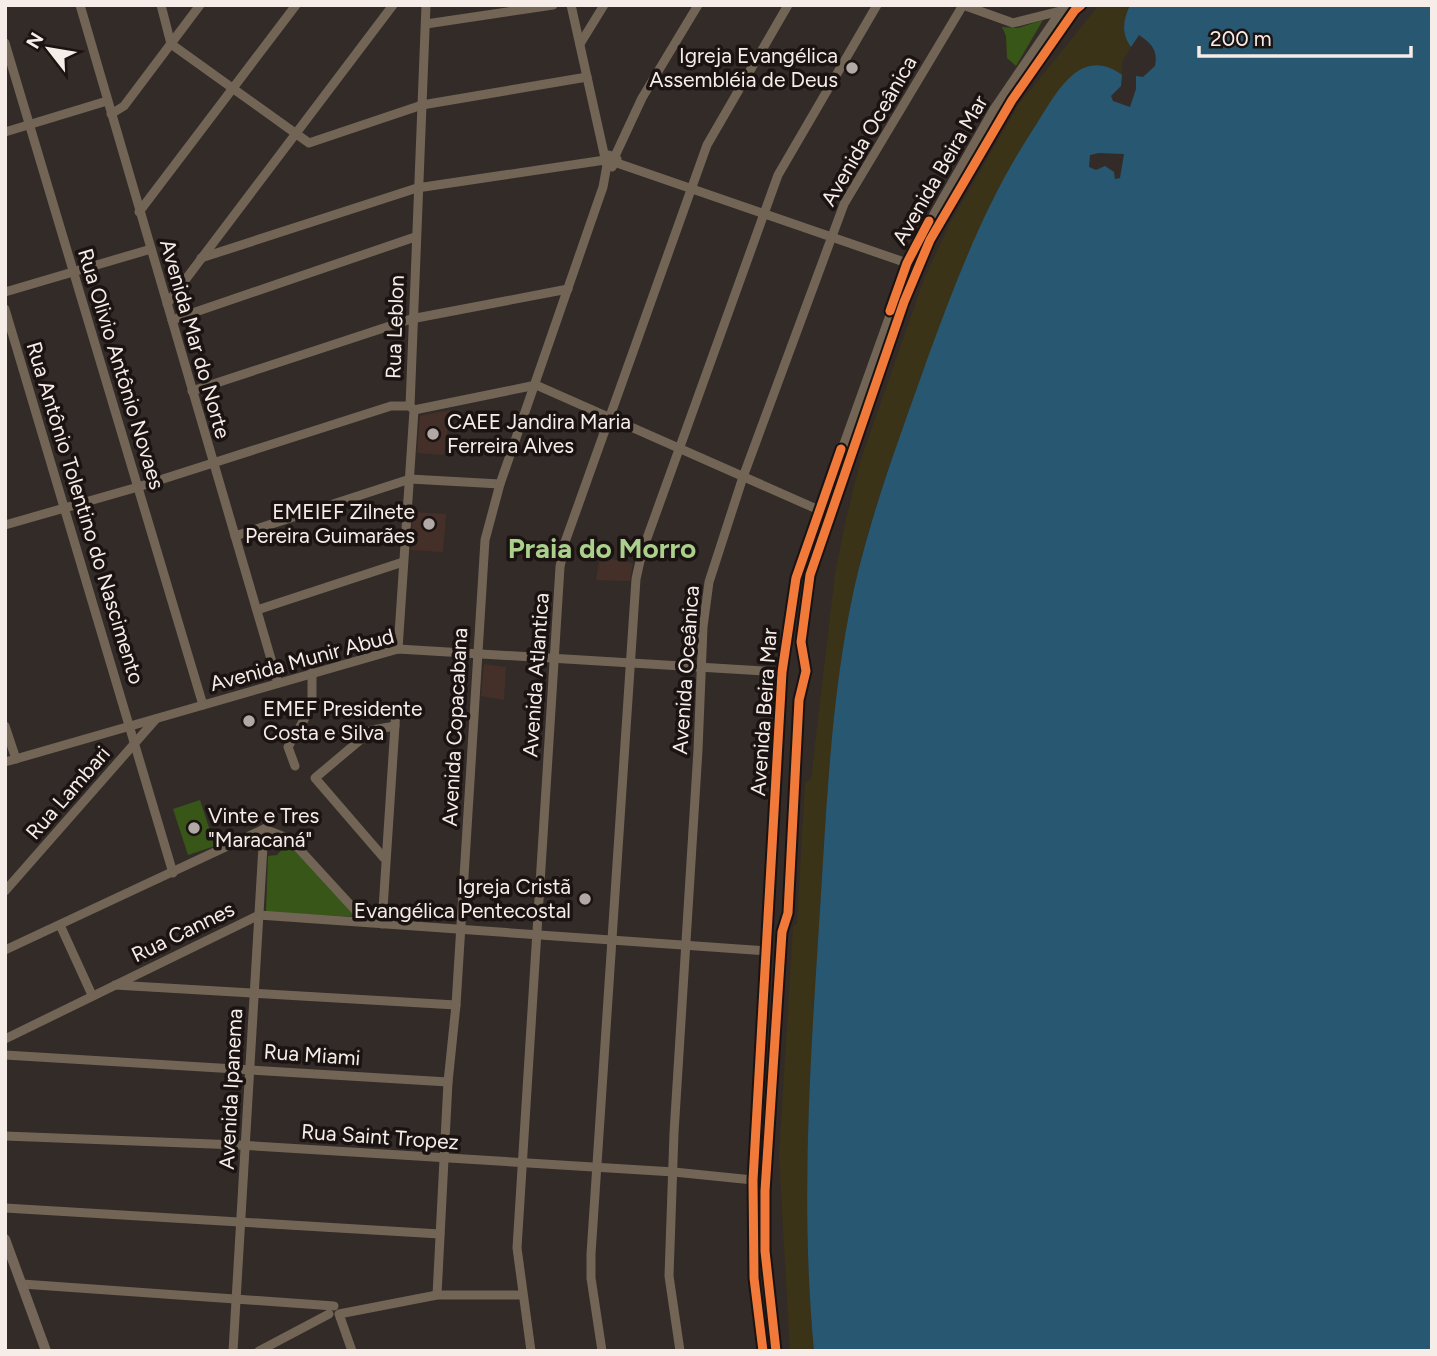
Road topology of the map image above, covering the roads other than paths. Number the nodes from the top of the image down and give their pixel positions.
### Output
1 (80, 5) edge
2 (161, 5) edge
3 (200, 5) edge
4 (296, 5) edge
5 (393, 5) edge
6 (426, 5) edge
7 (554, 5) edge
8 (571, 5) edge
9 (604, 5) edge
10 (698, 5) edge
11 (788, 5) edge
12 (877, 5) edge
13 (963, 5) edge
14 (1082, 5) edge
15 (1063, 8) edge
16 (426, 24) junction
17 (5, 43) edge
18 (171, 44) junction
19 (580, 44) junction
20 (587, 77) junction
21 (235, 88) junction
22 (107, 101) junction
23 (422, 105) junction
24 (111, 114) junction
25 (30, 125) junction
26 (5, 132) edge
27 (294, 134) junction
28 (609, 159) junction
29 (691, 187) junction
30 (417, 188) junction
31 (139, 212) junction
32 (765, 212) junction
33 (831, 236) junction
34 (415, 237) junction
35 (151, 249) junction
36 (201, 258) junction
37 (907, 263) junction
38 (74, 272) junction
39 (568, 289) junction
40 (5, 292) edge
41 (167, 304) junction
42 (5, 309) edge
43 (411, 319) junction
44 (172, 320) junction
45 (536, 385) junction
46 (192, 391) junction
47 (412, 408) junction
48 (608, 415) junction
49 (682, 447) junction
50 (214, 463) junction
51 (743, 477) junction
52 (410, 479) junction
53 (500, 484) junction
54 (138, 487) junction
55 (66, 508) junction
56 (819, 510) junction
57 (5, 525) edge
58 (235, 536) junction
59 (403, 562) junction
60 (257, 610) junction
61 (398, 649) junction
62 (476, 652) junction
63 (554, 657) junction
64 (631, 662) junction
65 (701, 666) junction
66 (782, 672) junction
67 (312, 673) junction
68 (278, 683) junction
69 (203, 705) junction
70 (396, 710) dead end
71 (157, 719) junction
72 (5, 726) edge
73 (131, 726) junction
74 (395, 726) junction
75 (136, 742) junction
76 (16, 759) junction
77 (5, 762) edge
78 (295, 766) dead end
79 (264, 829) junction
80 (384, 858) junction
81 (173, 873) junction
82 (5, 891) edge
83 (259, 915) junction
84 (366, 922) junction
85 (383, 924) junction
86 (60, 925) junction
87 (461, 929) junction
88 (537, 934) junction
89 (613, 940) junction
90 (687, 946) junction
91 (5, 950) edge
92 (767, 951) junction
93 (113, 985) junction
94 (254, 993) junction
95 (92, 995) junction
96 (456, 1004) junction
97 (5, 1039) edge
98 (5, 1055) edge
99 (250, 1069) junction
100 (448, 1082) junction
101 (5, 1136) edge
102 (245, 1146) junction
103 (444, 1158) junction
104 (522, 1163) junction
105 (598, 1168) junction
106 (674, 1171) junction
107 (753, 1180) junction
108 (5, 1208) edge
109 (241, 1222) junction
110 (440, 1234) junction
111 (5, 1238) edge
112 (22, 1284) junction
113 (437, 1295) junction
114 (521, 1295) junction
115 (236, 1298) junction
116 (333, 1312) junction
117 (46, 1351) edge
118 (233, 1351) edge
119 (259, 1351) edge
120 (352, 1351) edge
121 (531, 1351) edge
122 (602, 1351) edge
123 (680, 1351) edge
124 (763, 1351) edge
125 (776, 1351) edge

1 - 22 street, Avenida Mar do Norte
2 - 18 street
3 - 18 street
4 - 21 street
5 - 27 street
6 - 16 street, Rua Leblon
7 - 16 street
8 - 19 street
9 - 19 street
10 - 28 street, Avenida Copacabana
11 - 29 street, Avenida Atlantica
12 - 32 street
13 - 15 street
13 - 33 street, Avenida Oceânica
14 - 125 street
15 - 37 street, Avenida Beira Mar
16 - 23 street, Rua Leblon
17 - 25 street, Rua Olivio Antônio Novaes
18 - 21 street
18 - 24 street
19 - 20 street
20 - 23 street
20 - 28 street
21 - 27 street
21 - 31 street
22 - 24 street, Avenida Mar do Norte
22 - 25 street
23 - 27 street
23 - 30 street, Rua Leblon
24 - 31 street, Avenida Mar do Norte
25 - 26 street
25 - 38 street, Rua Olivio Antônio Novaes
27 - 36 street
28 - 29 street
28 - 30 street
28 - 39 street, Avenida Copacabana
29 - 32 street
29 - 48 street, Avenida Atlantica
30 - 34 street, Rua Leblon
30 - 36 street
31 - 35 street, Avenida Mar do Norte
32 - 33 street
32 - 49 street
33 - 37 street
33 - 51 street, Avenida Oceânica
34 - 43 street, Rua Leblon
34 - 44 street
35 - 38 street
35 - 41 street, Avenida Mar do Norte
36 - 41 street
37 - 56 street, Avenida Beira Mar
38 - 40 street
38 - 54 street, Rua Olivio Antônio Novaes
39 - 43 street
39 - 45 street, Avenida Copacabana
41 - 44 street, Avenida Mar do Norte
42 - 55 street, Rua Antônio Tolentino do Nascimento
43 - 46 street
43 - 47 street, Rua Leblon
44 - 46 street, Avenida Mar do Norte
45 - 47 street
45 - 48 street
45 - 53 street, Avenida Copacabana
46 - 50 street, Avenida Mar do Norte
47 - 50 street
47 - 52 street, Rua Leblon
48 - 49 street
48 - 63 street, Avenida Atlantica
49 - 51 street
49 - 64 street
50 - 54 street
50 - 58 street, Avenida Mar do Norte
51 - 56 street
51 - 65 street, Avenida Oceânica
52 - 53 street
52 - 58 street
52 - 59 street, Rua Leblon
53 - 62 street, Avenida Copacabana
54 - 55 street
54 - 69 street, Rua Olivio Antônio Novaes
55 - 57 street
55 - 73 street, Rua Antônio Tolentino do Nascimento
56 - 66 street, Avenida Beira Mar
58 - 60 street, Avenida Mar do Norte
59 - 60 street
59 - 61 street, Rua Leblon
60 - 68 street, Avenida Mar do Norte
61 - 62 street, Avenida Munir Abud
61 - 67 street, Avenida Munir Abud
62 - 63 street, Avenida Munir Abud
62 - 87 street, Avenida Copacabana
63 - 64 street, Avenida Munir Abud
63 - 88 street, Avenida Atlantica
64 - 65 street, Avenida Munir Abud
64 - 89 street
65 - 66 street, Avenida Munir Abud
65 - 90 street, Avenida Oceânica
66 - 92 street, Avenida Beira Mar
67 - 68 street, Avenida Munir Abud
67 - 78 street
68 - 69 street, Avenida Munir Abud
69 - 71 street, Avenida Munir Abud
70 - 74 street
71 - 73 street, Avenida Munir Abud
71 - 75 street, Rua Lambari
72 - 76 street
73 - 75 street, Rua Antônio Tolentino do Nascimento
73 - 76 street, Avenida Munir Abud
74 - 80 street
74 - 80 street
75 - 81 street, Rua Antônio Tolentino do Nascimento
75 - 82 street, Rua Lambari
76 - 77 street, Avenida Munir Abud
79 - 81 street
79 - 83 street, Avenida Ipanema
79 - 84 street
80 - 85 street
81 - 86 street
83 - 84 street, Rua Cannes
83 - 93 street, Rua Cannes
83 - 94 street, Avenida Ipanema
84 - 85 street, Rua Cannes
85 - 87 street, Rua Cannes
86 - 91 street
86 - 95 street
87 - 88 street, Rua Cannes
87 - 96 street, Avenida Copacabana
88 - 89 street, Rua Cannes
88 - 104 street, Avenida Atlantica
89 - 90 street, Rua Cannes
89 - 105 street
90 - 92 street, Rua Cannes
90 - 106 street, Avenida Oceânica
92 - 107 street, Avenida Beira Mar
93 - 94 street
93 - 95 street, Rua Cannes
94 - 96 street
94 - 99 street, Avenida Ipanema
95 - 97 street, Rua Cannes
96 - 100 street, Avenida Copacabana
98 - 99 street, Rua Miami
99 - 100 street, Rua Miami
99 - 102 street, Avenida Ipanema
100 - 103 street, Avenida Copacabana
101 - 102 street, Rua Saint Tropez
102 - 103 street, Rua Saint Tropez
102 - 109 street, Avenida Ipanema
103 - 104 street, Rua Saint Tropez
103 - 110 street, Avenida Copacabana
104 - 105 street, Rua Saint Tropez
104 - 114 street, Avenida Atlantica
105 - 106 street, Rua Saint Tropez
105 - 122 street
106 - 107 street, Rua Saint Tropez
106 - 123 street, Avenida Oceânica
107 - 124 street, Avenida Beira Mar
108 - 109 street
109 - 110 street
109 - 115 street, Avenida Ipanema
110 - 113 street, Avenida Copacabana
111 - 112 main road
112 - 115 street
112 - 117 main road
113 - 114 street
113 - 116 street
114 - 121 street, Avenida Atlantica
115 - 116 street
115 - 118 street, Avenida Ipanema
116 - 119 street
116 - 120 street

